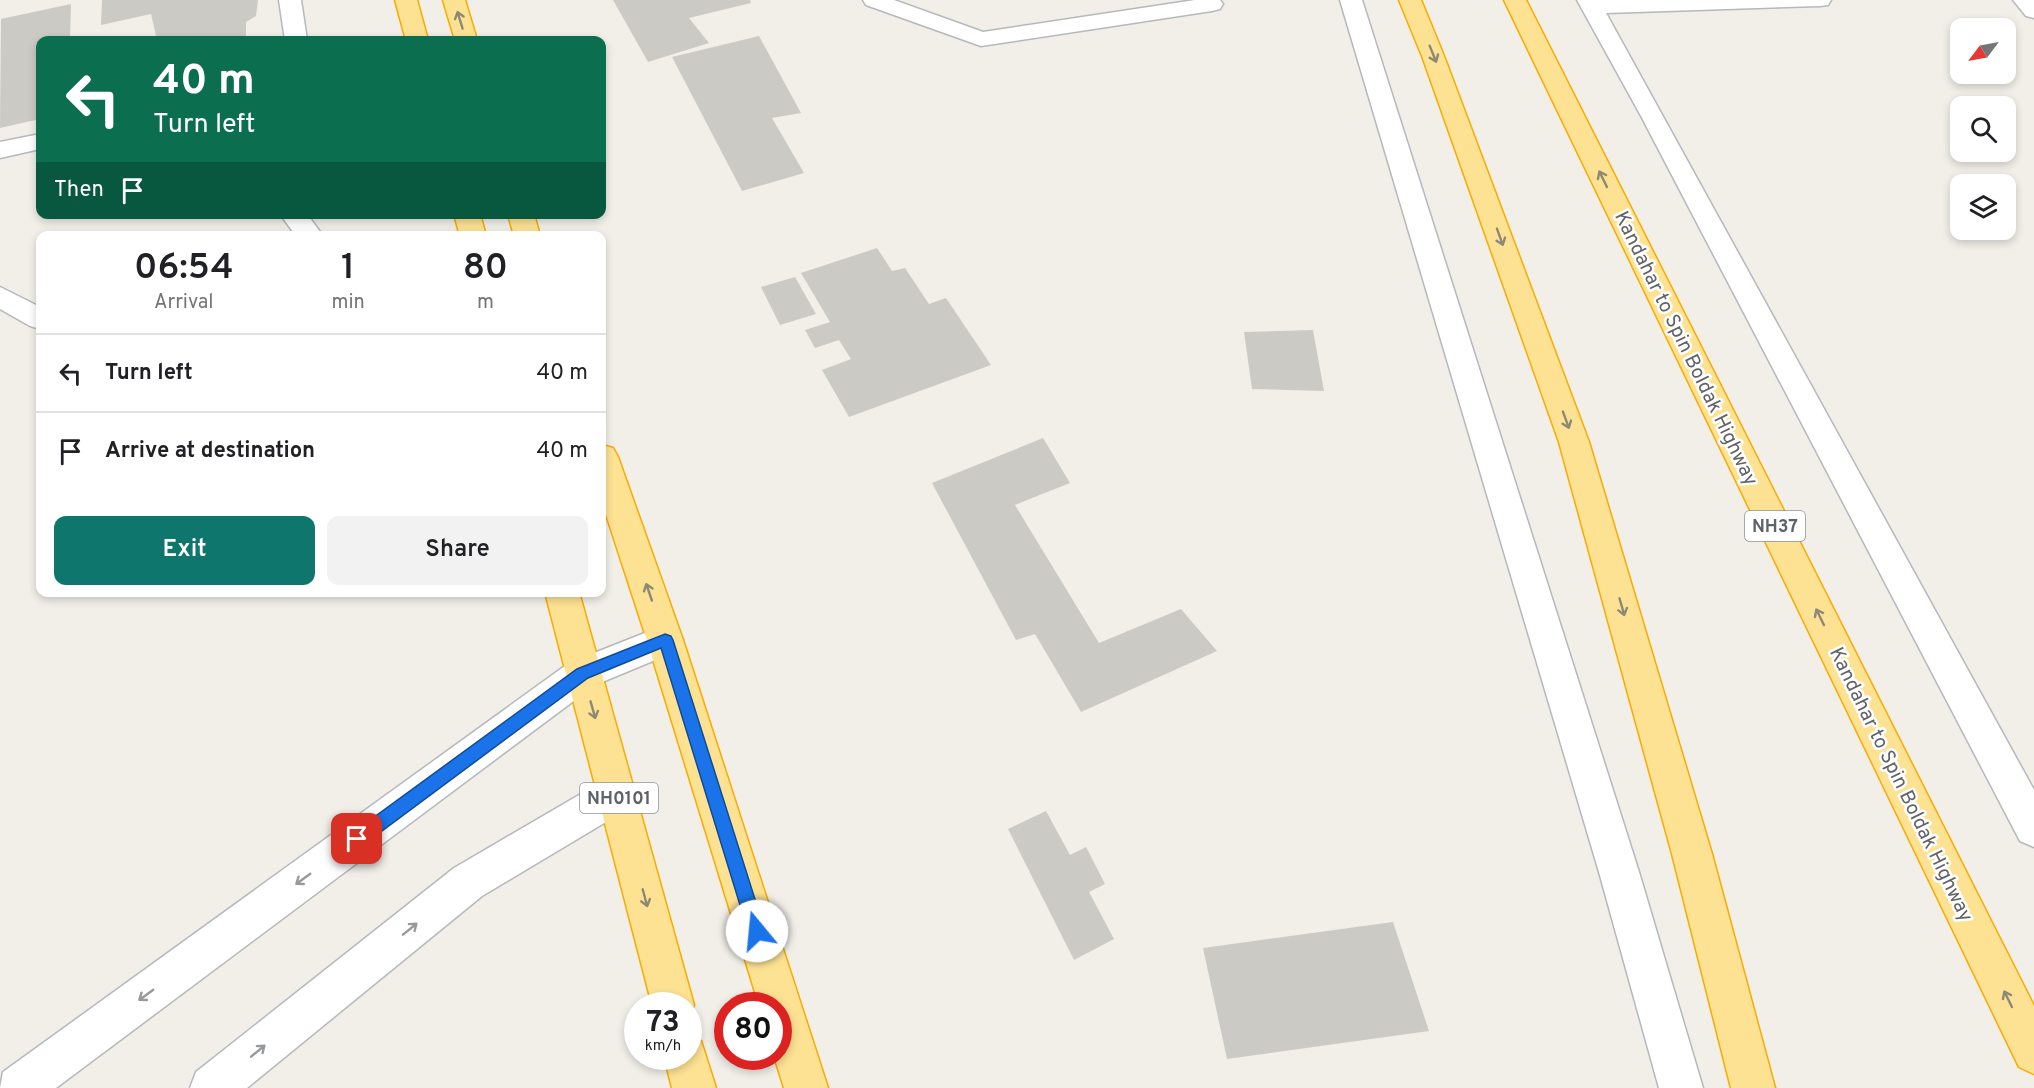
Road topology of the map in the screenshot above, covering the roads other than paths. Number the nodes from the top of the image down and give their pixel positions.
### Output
1 (290, 0) edge
2 (406, 0) edge
3 (454, 0) edge
4 (874, 0) edge
5 (1352, 0) edge
6 (1410, 0) edge
7 (1515, 0) edge
8 (1820, 0) edge
9 (2024, 0) edge
10 (1212, 4) dead end
11 (1590, 4) edge
12 (1154, 6) edge
13 (2034, 11) edge
14 (295, 36) edge
15 (416, 36) edge
16 (465, 36) edge
17 (36, 143) edge
18 (0, 150) edge
19 (297, 219) edge
20 (306, 231) edge
21 (0, 297) edge
22 (36, 317) edge
23 (606, 470) edge
24 (563, 597) edge
25 (665, 640) junction
26 (582, 674) junction
27 (617, 794) junction
28 (2034, 828) edge
29 (670, 992) edge
30 (2034, 1052) edge
31 (690, 1070) edge
32 (19, 1088) edge
33 (212, 1088) edge
34 (694, 1088) edge
35 (806, 1088) edge
36 (1681, 1088) edge
37 (1753, 1088) edge

1 - 14 street
2 - 15 highway
16 -> 3 highway
4 - 12 street
5 - 36 street
6 -> 37 highway
30 -> 7 highway, Kandahar to Spin Boldak Highway / NH37
8 - 11 street
9 - 13 street
10 - 12 street
11 - 28 street
17 - 18 street
19 - 20 street
21 - 22 street
25 -> 23 highway
24 - 26 highway, NH0101
25 - 26 street
25 - 35 highway
26 -> 27 highway, NH0101
26 -> 32 street
27 -> 29 highway, NH0101
33 -> 27 street
31 - 34 highway

